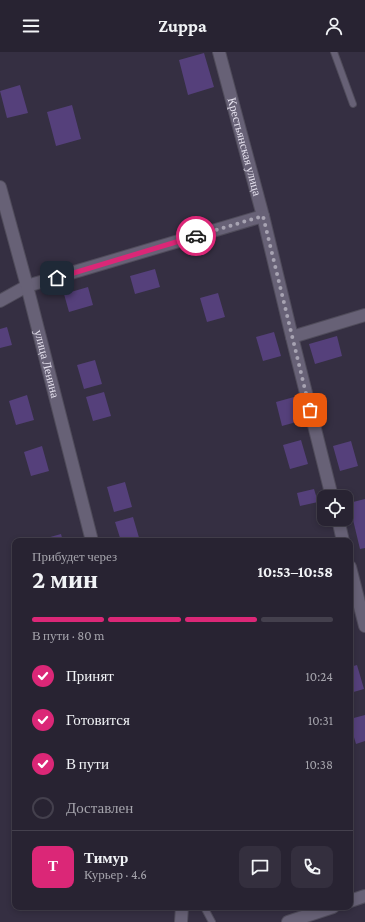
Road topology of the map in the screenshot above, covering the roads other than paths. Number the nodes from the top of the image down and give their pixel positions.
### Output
1 (219, 52) edge
2 (334, 52) edge
3 (353, 104) dead end
4 (0, 187) edge
5 (263, 216) junction
6 (27, 286) junction
7 (0, 301) edge
8 (365, 315) edge
9 (292, 337) junction
10 (330, 490) edge
11 (340, 526) edge
12 (91, 538) edge
13 (343, 538) edge
14 (353, 579) edge
15 (365, 626) edge
16 (365, 896) edge
17 (353, 900) edge
18 (182, 910) edge
19 (206, 910) edge
20 (324, 910) edge
21 (181, 922) edge
22 (212, 922) edge
23 (288, 922) edge

1 - 5 street, Крестьянская улица
2 - 3 lane
4 - 6 street, улица Ленина
5 - 6 street
5 - 9 street, Крестьянская улица
6 - 7 street
6 - 12 street, улица Ленина
8 - 9 street
9 - 10 street, Крестьянская улица
11 - 13 street
14 - 15 street
16 - 17 street
18 - 21 street
19 - 22 lane
20 - 23 street

